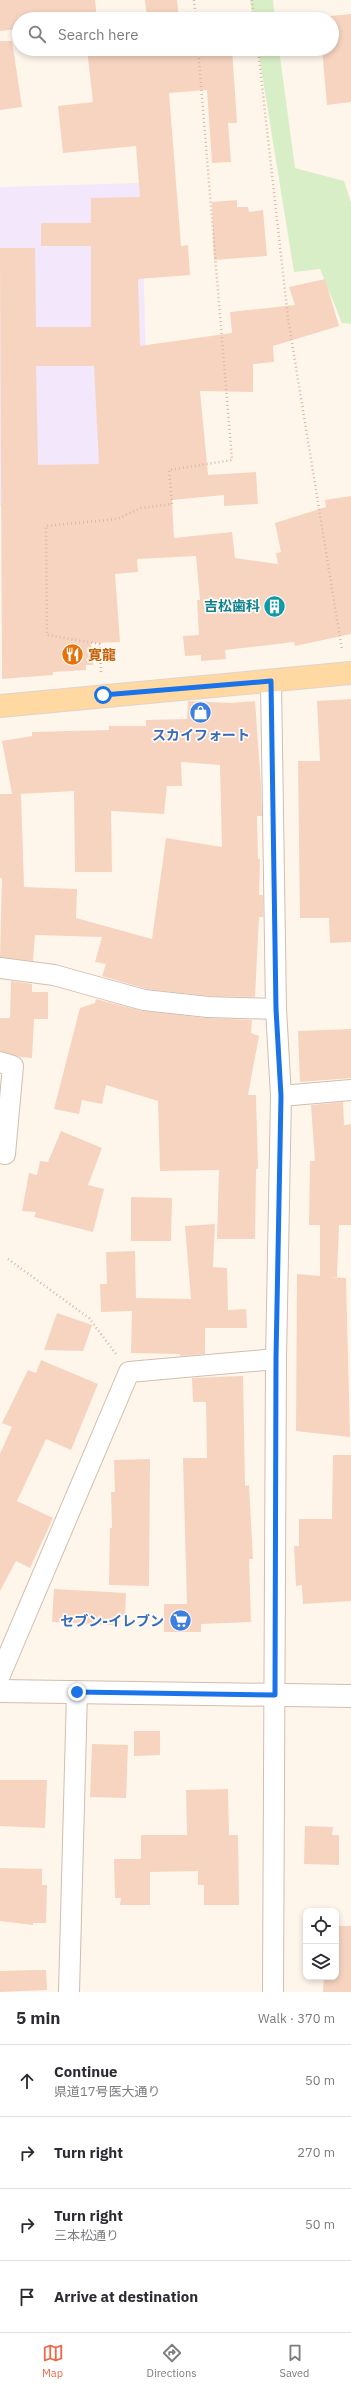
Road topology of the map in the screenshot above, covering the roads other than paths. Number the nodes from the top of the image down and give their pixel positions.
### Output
1 (351, 673) edge
2 (271, 681) junction
3 (0, 706) edge
4 (0, 968) edge
5 (276, 1009) junction
6 (0, 1062) edge
7 (351, 1090) edge
8 (281, 1096) junction
9 (0, 1153) edge
10 (276, 1359) junction
11 (0, 1676) edge
12 (0, 1691) edge
13 (77, 1692) junction
14 (275, 1695) junction
15 (351, 1696) edge
16 (70, 1992) edge
17 (273, 1992) edge

1 - 2 main road
2 - 3 main road
2 - 5 street
4 - 5 street
5 - 8 street
6 - 9 street
7 - 8 street
8 - 10 street
10 - 11 street
10 - 14 street
12 - 13 street
13 - 14 street
13 - 16 street
14 - 15 street
14 - 17 street

